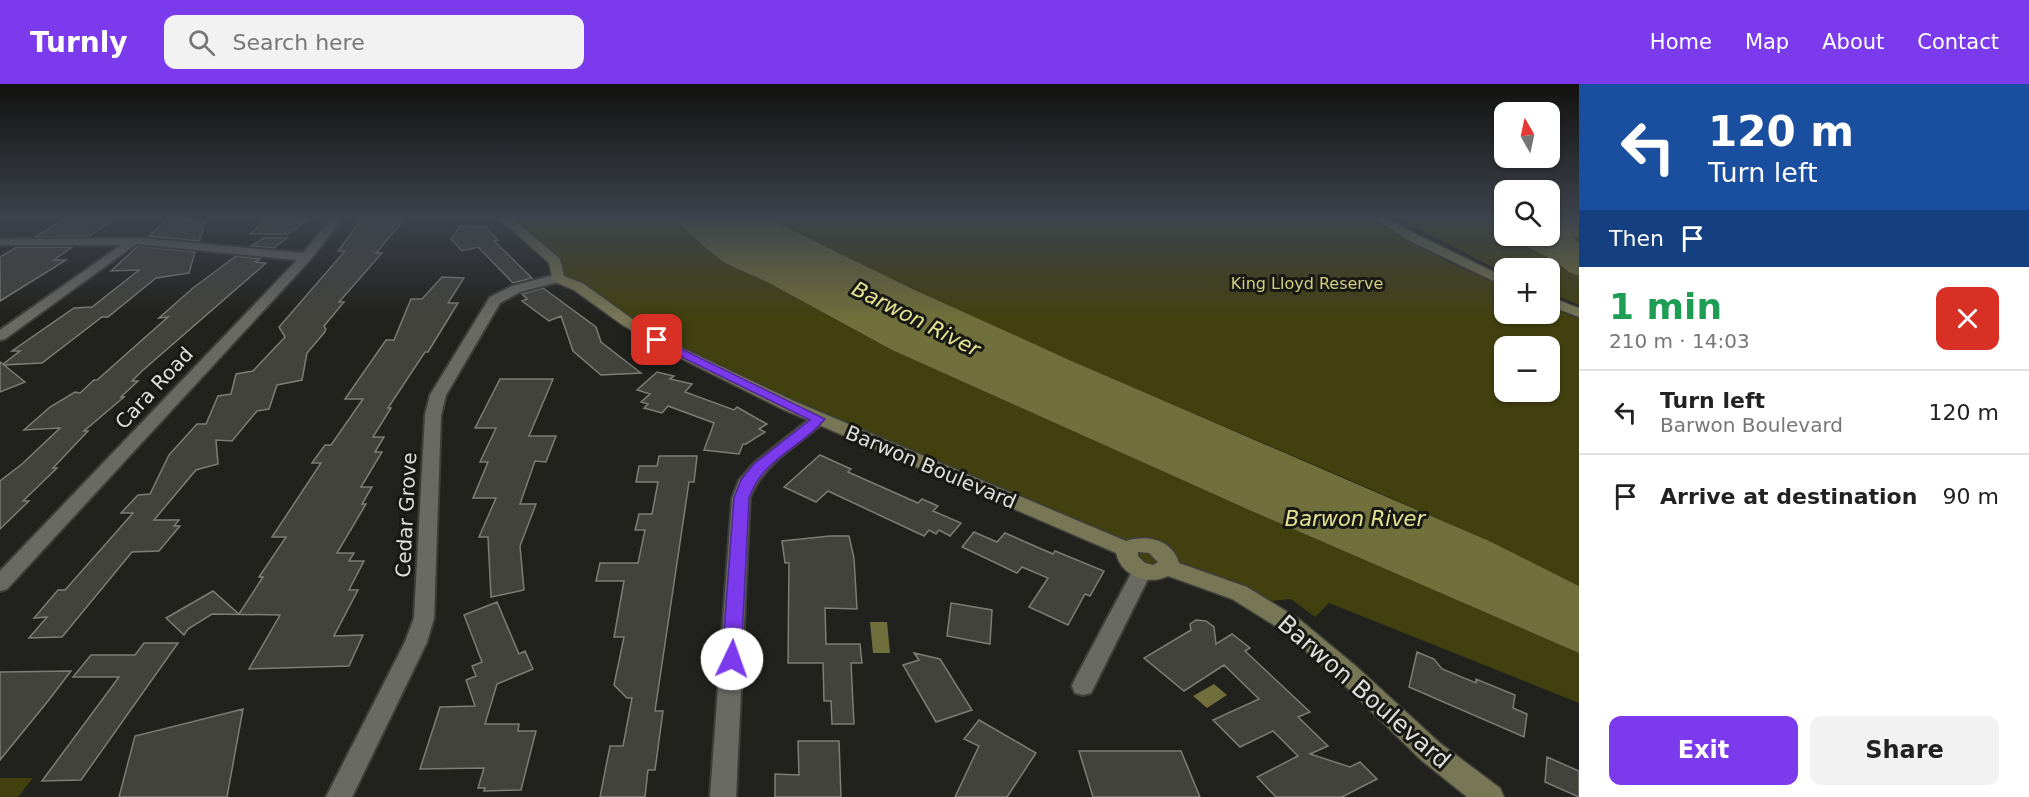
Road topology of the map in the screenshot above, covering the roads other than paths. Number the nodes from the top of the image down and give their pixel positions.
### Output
1 (118, 252) edge
2 (251, 252) edge
3 (310, 252) edge
4 (544, 252) edge
5 (1443, 252) edge
6 (306, 257) junction
7 (1494, 277) edge
8 (558, 278) junction
9 (1560, 305) edge
10 (1579, 313) edge
11 (0, 336) edge
12 (819, 419) junction
13 (1128, 550) junction
14 (1167, 567) junction
15 (1143, 571) junction
16 (0, 584) edge
17 (1083, 686) dead end
18 (339, 797) edge
19 (723, 797) edge
20 (1490, 797) edge

1 - 11 street
2 - 6 street
3 - 6 street, Cara Road
4 - 8 street
5 - 7 street
6 - 16 street, Cara Road
8 - 12 street, Barwon Boulevard
8 - 18 street, Cedar Grove
9 - 10 street
12 - 13 street, Barwon Boulevard
12 - 19 street
13 - 14 street
13 - 15 street
14 - 15 street
14 - 20 street, Barwon Boulevard
15 - 17 street

